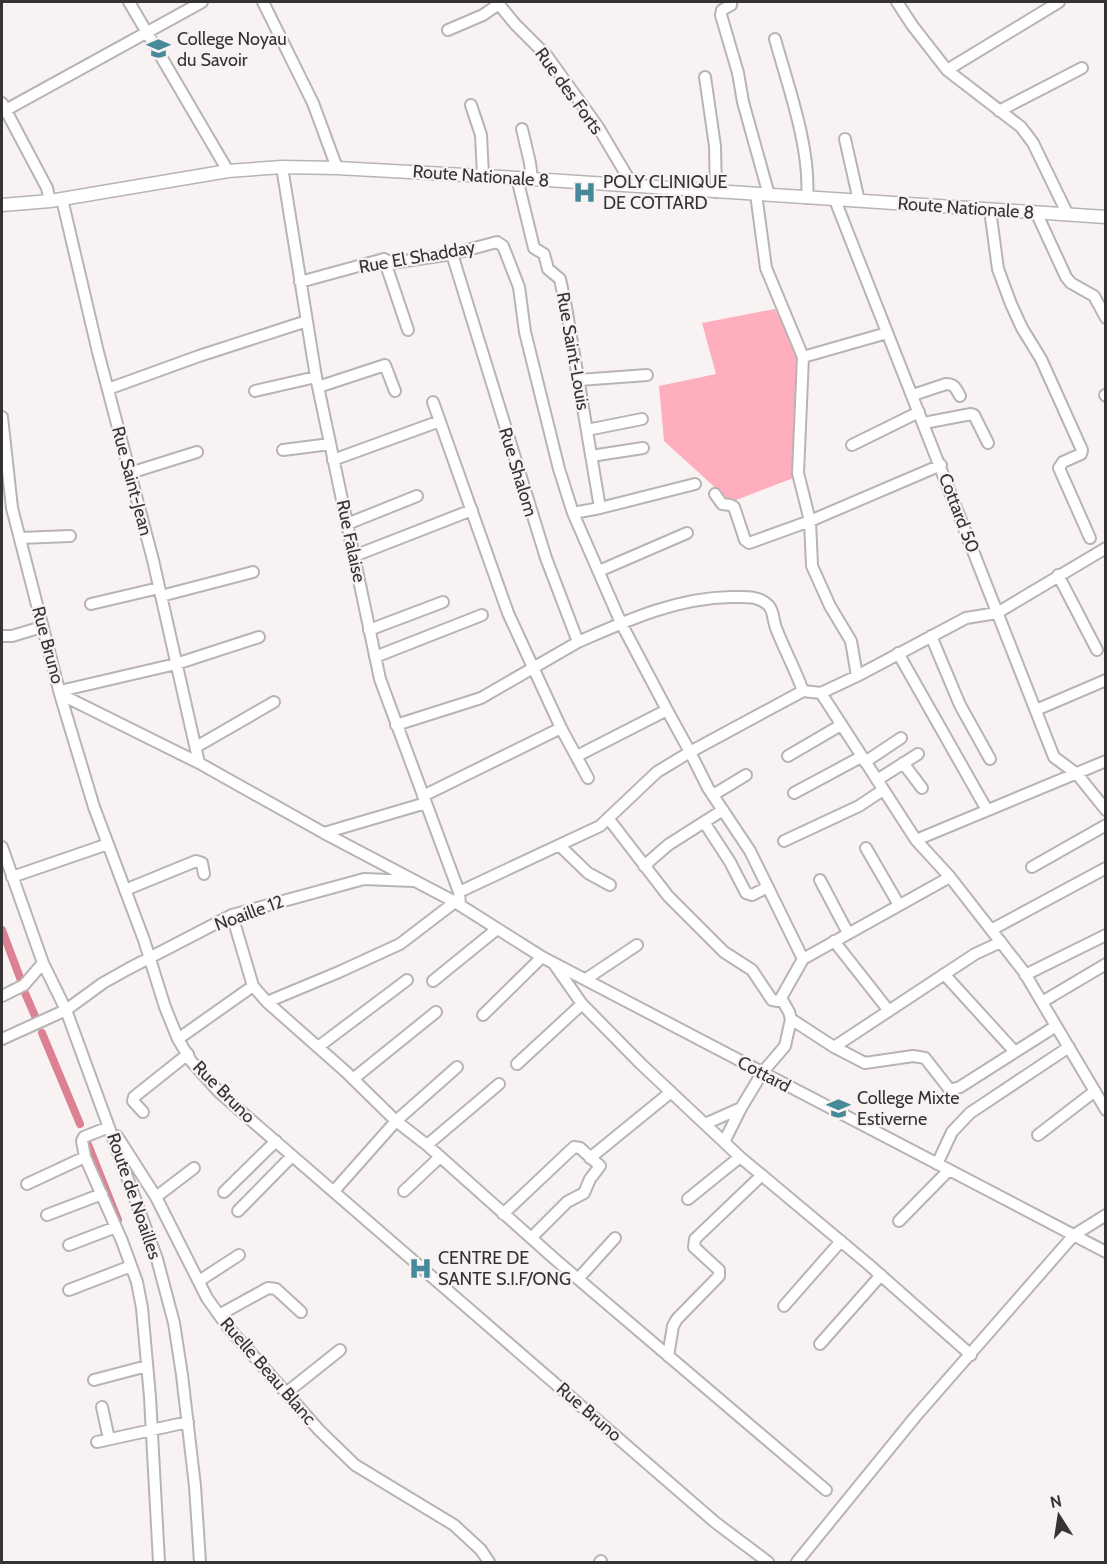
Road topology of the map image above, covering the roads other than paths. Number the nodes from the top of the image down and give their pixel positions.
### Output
1 (129, 2) edge
2 (202, 2) edge
3 (263, 2) edge
4 (731, 2) edge
5 (897, 2) edge
6 (1059, 2) edge
7 (498, 3) edge
8 (448, 30) dead end
9 (146, 32) junction
10 (775, 39) dead end
11 (1082, 68) dead end
12 (947, 70) junction
13 (705, 77) dead end
14 (471, 105) dead end
15 (3, 108) edge
16 (999, 111) junction
17 (522, 129) dead end
18 (845, 139) dead end
19 (282, 167) junction
20 (337, 168) junction
21 (228, 171) junction
22 (483, 176) junction
23 (517, 178) junction
24 (532, 179) junction
25 (633, 186) junction
26 (716, 192) junction
27 (756, 194) junction
28 (770, 195) junction
29 (807, 198) junction
30 (56, 200) junction
31 (835, 200) junction
32 (860, 201) junction
33 (2, 205) edge
34 (990, 210) junction
35 (1036, 212) junction
36 (1068, 215) junction
37 (1106, 217) edge
38 (452, 254) junction
39 (384, 259) junction
40 (300, 282) junction
41 (1106, 318) edge
42 (307, 321) junction
43 (408, 330) dead end
44 (888, 333) junction
45 (803, 357) junction
46 (646, 375) dead end
47 (579, 380) junction
48 (317, 382) junction
49 (108, 389) junction
50 (255, 391) dead end
51 (395, 391) dead end
52 (913, 395) junction
53 (960, 396) dead end
54 (433, 402) dead end
55 (920, 412) junction
56 (2, 417) edge
57 (642, 419) dead end
58 (440, 421) junction
59 (924, 423) junction
60 (587, 429) junction
61 (988, 443) dead end
62 (330, 444) junction
63 (852, 446) dead end
64 (643, 448) dead end
65 (283, 450) dead end
66 (197, 452) dead end
67 (591, 456) junction
68 (333, 460) junction
69 (941, 465) junction
70 (130, 473) junction
71 (695, 484) dead end
72 (715, 494) dead end
73 (417, 496) dead end
74 (600, 508) junction
75 (472, 510) junction
76 (573, 513) junction
77 (810, 521) junction
78 (347, 524) junction
79 (687, 532) dead end
80 (70, 536) dead end
81 (20, 537) junction
82 (1090, 538) dead end
83 (1106, 548) edge
84 (354, 556) junction
85 (599, 571) junction
86 (253, 572) dead end
87 (1058, 575) junction
88 (160, 592) junction
89 (444, 602) dead end
90 (91, 604) dead end
91 (997, 613) junction
92 (482, 615) dead end
93 (621, 622) junction
94 (42, 627) junction
95 (369, 630) junction
96 (2, 636) edge
97 (931, 636) junction
98 (259, 637) dead end
99 (578, 642) junction
100 (1096, 650) dead end
101 (898, 653) junction
102 (375, 657) junction
103 (176, 664) junction
104 (533, 669) junction
105 (857, 676) junction
106 (1106, 680) edge
107 (803, 691) junction
108 (60, 693) junction
109 (821, 693) junction
110 (274, 702) dead end
111 (666, 710) junction
112 (1036, 710) junction
113 (396, 725) junction
114 (841, 725) junction
115 (561, 728) junction
116 (901, 738) dead end
117 (196, 747) junction
118 (690, 752) junction
119 (918, 754) dead end
120 (577, 756) junction
121 (788, 756) dead end
122 (863, 759) junction
123 (990, 759) dead end
124 (1106, 760) edge
125 (199, 763) junction
126 (903, 763) junction
127 (1077, 774) junction
128 (746, 775) dead end
129 (588, 778) dead end
130 (880, 785) junction
131 (922, 788) dead end
132 (794, 793) dead end
133 (713, 795) junction
134 (424, 799) junction
135 (1104, 806) edge
136 (723, 810) junction
137 (987, 810) junction
138 (608, 818) junction
139 (704, 822) junction
140 (1106, 825) edge
141 (324, 833) junction
142 (916, 840) junction
143 (784, 841) dead end
144 (108, 844) junction
145 (559, 845) junction
146 (2, 847) edge
147 (866, 848) dead end
148 (644, 866) junction
149 (1032, 867) dead end
150 (1106, 868) edge
151 (204, 874) dead end
152 (12, 877) junction
153 (950, 877) junction
154 (820, 880) dead end
155 (416, 881) junction
156 (610, 885) dead end
157 (768, 887) junction
158 (125, 890) junction
159 (458, 899) junction
160 (899, 905) junction
161 (232, 915) junction
162 (497, 929) junction
163 (991, 930) junction
164 (848, 933) junction
165 (1106, 935) edge
166 (834, 941) junction
167 (1001, 942) junction
168 (637, 945) dead end
169 (150, 957) junction
170 (542, 957) junction
171 (803, 959) junction
172 (43, 963) junction
173 (554, 963) junction
174 (1106, 964) edge
175 (944, 974) junction
176 (1025, 975) junction
177 (586, 979) junction
178 (407, 980) dead end
179 (433, 981) dead end
180 (253, 986) junction
181 (2, 996) edge
182 (781, 998) junction
183 (267, 1002) junction
184 (1042, 1002) junction
185 (582, 1004) junction
186 (66, 1010) junction
187 (889, 1011) junction
188 (436, 1012) dead end
189 (483, 1015) dead end
190 (791, 1019) junction
191 (1056, 1026) junction
192 (2, 1039) edge
193 (178, 1039) junction
194 (318, 1047) junction
195 (834, 1047) junction
196 (1069, 1047) junction
197 (1015, 1052) junction
198 (188, 1054) junction
199 (517, 1064) dead end
200 (457, 1066) dead end
201 (762, 1073) junction
202 (353, 1079) junction
203 (499, 1084) dead end
204 (671, 1092) junction
205 (1100, 1094) edge
206 (741, 1108) junction
207 (1106, 1110) edge
208 (143, 1112) dead end
209 (396, 1120) junction
210 (705, 1124) junction
211 (109, 1125) junction
212 (1038, 1135) dead end
213 (276, 1142) junction
214 (724, 1142) junction
215 (427, 1145) junction
216 (292, 1156) junction
217 (740, 1156) junction
218 (85, 1157) junction
219 (440, 1157) junction
220 (590, 1158) junction
221 (937, 1164) junction
222 (195, 1168) dead end
223 (949, 1170) junction
224 (762, 1175) junction
225 (27, 1184) dead end
226 (334, 1191) junction
227 (404, 1191) dead end
228 (224, 1192) dead end
229 (102, 1194) junction
230 (156, 1197) junction
231 (688, 1199) dead end
232 (238, 1210) dead end
233 (503, 1214) junction
234 (46, 1215) dead end
235 (1106, 1215) edge
236 (899, 1221) dead end
237 (116, 1227) junction
238 (1074, 1235) junction
239 (531, 1238) junction
240 (615, 1238) dead end
241 (841, 1241) junction
242 (69, 1245) dead end
243 (1106, 1252) edge
244 (239, 1255) dead end
245 (131, 1266) junction
246 (881, 1275) junction
247 (578, 1279) junction
248 (199, 1281) junction
249 (69, 1290) dead end
250 (784, 1306) dead end
251 (301, 1312) dead end
252 (219, 1315) junction
253 (820, 1344) dead end
254 (340, 1350) dead end
255 (971, 1354) junction
256 (668, 1356) junction
257 (147, 1366) junction
258 (94, 1380) dead end
259 (286, 1393) junction
260 (102, 1407) dead end
261 (188, 1422) junction
262 (150, 1429) junction
263 (109, 1439) junction
264 (97, 1442) dead end
265 (826, 1490) dead end
266 (159, 1563) edge
267 (200, 1563) edge
268 (489, 1563) edge
269 (768, 1563) edge
270 (797, 1563) edge

1 - 9 street
2 - 9 street
3 - 20 street
4 - 28 street
5 - 12 street
6 - 12 street
7 - 8 street
7 - 25 street, Rue des Forts
9 - 15 street
9 - 21 street
10 - 29 street
11 - 16 street
12 - 16 street
13 - 26 street
14 - 22 street
15 - 30 street, Rue Saint-Jean
16 - 36 street
17 - 24 street
18 - 32 street
19 - 20 main road, Route Nationale 8
19 - 21 main road, Route Nationale 8
19 - 40 street, Rue Falaise
20 - 22 main road, Route Nationale 8
21 - 30 main road, Route Nationale 8
22 - 23 main road, Route Nationale 8
23 - 24 main road, Route Nationale 8
23 - 47 street, Rue Saint-Louis
24 - 25 main road, Route Nationale 8
25 - 26 main road, Route Nationale 8
26 - 27 main road, Route Nationale 8
27 - 28 main road, Route Nationale 8
27 - 45 street
28 - 29 main road, Route Nationale 8
29 - 31 main road, Route Nationale 8
30 - 33 main road, Route Nationale 8
30 - 49 street, Rue Saint-Jean
31 - 32 main road, Route Nationale 8
31 - 44 street, Cottard 50
32 - 34 main road, Route Nationale 8
34 - 35 main road, Route Nationale 8
34 - 82 street
35 - 36 main road, Route Nationale 8
35 - 41 street
36 - 37 main road, Route Nationale 8
38 - 39 street, Rue El Shadday
38 - 76 street, Rue El Shadday
38 - 99 street, Rue Shalom
39 - 40 street, Rue El Shadday
39 - 43 street
40 - 42 street, Rue Falaise
42 - 48 street, Rue Falaise
42 - 49 street
44 - 45 street
44 - 52 street, Cottard 50
45 - 77 street
46 - 47 street
47 - 60 street, Rue Saint-Louis
48 - 50 street
48 - 51 street
48 - 62 street, Rue Falaise
49 - 70 street, Rue Saint-Jean
52 - 53 street
52 - 55 street, Cottard 50
54 - 58 street
55 - 59 street, Cottard 50
55 - 63 street
56 - 81 street, Rue Bruno
57 - 60 street
58 - 68 street
58 - 75 street
59 - 61 street
59 - 69 street, Cottard 50
60 - 67 street, Rue Saint-Louis
62 - 65 street
62 - 68 street, Rue Falaise
64 - 67 street
66 - 70 street
67 - 74 street, Rue Saint-Louis
68 - 78 street, Rue Falaise
69 - 77 street
69 - 91 street, Cottard 50
70 - 88 street, Rue Saint-Jean
71 - 74 street
72 - 77 street
73 - 78 street
74 - 76 street
75 - 84 street
75 - 104 street
76 - 85 street
77 - 105 street
78 - 84 street, Rue Falaise
79 - 85 street
80 - 81 street
81 - 94 street, Rue Bruno
83 - 87 street
84 - 95 street, Rue Falaise
85 - 93 street
86 - 88 street
87 - 91 street
87 - 100 street
88 - 90 street
88 - 103 street, Rue Saint-Jean
89 - 95 street
91 - 97 street
91 - 112 street, Cottard 50
92 - 102 street
93 - 99 street
93 - 107 street
93 - 111 street
94 - 96 street
94 - 108 street, Rue Bruno
95 - 102 street, Rue Falaise
97 - 101 street
97 - 123 street
98 - 103 street
99 - 104 street
101 - 105 street
101 - 137 street
102 - 113 street, Rue Falaise
103 - 108 street
103 - 117 street, Rue Saint-Jean
104 - 113 street
104 - 115 street
105 - 109 street
106 - 112 street
107 - 109 street
107 - 118 street
108 - 125 street, Cottard
108 - 144 street, Rue Bruno
109 - 114 street
110 - 117 street
111 - 118 street
111 - 120 street
112 - 127 street, Cottard 50
113 - 134 street, Rue Falaise
114 - 121 street
114 - 122 street
115 - 120 street
115 - 134 street
116 - 122 street
117 - 125 street, Rue Saint-Jean
118 - 133 street
118 - 138 street
119 - 126 street
120 - 129 street
122 - 130 street
122 - 132 street
124 - 127 street
125 - 141 street, Cottard
126 - 130 street
126 - 131 street
127 - 135 street, Cottard 50
127 - 137 street
128 - 133 street
130 - 142 street
130 - 143 street
133 - 136 street
134 - 141 street
134 - 159 street, Rue Falaise
136 - 139 street
136 - 157 street
137 - 142 street
138 - 145 street
138 - 148 street
139 - 148 street
139 - 157 street
140 - 149 street
141 - 155 street, Cottard
142 - 153 street
144 - 152 street
144 - 158 street, Rue Bruno
145 - 156 street
145 - 159 street
146 - 152 street, Route de Noailles
147 - 160 street
148 - 182 street
150 - 163 street
151 - 158 street
152 - 172 street, Route de Noailles
153 - 160 street
153 - 163 street
154 - 164 street
155 - 159 street, Cottard
155 - 161 street, Noaille 12
157 - 171 street
158 - 169 street, Rue Bruno
159 - 162 street, Cottard
159 - 183 street
160 - 164 street
161 - 169 street, Noaille 12
161 - 180 street
162 - 170 street, Cottard
162 - 179 street
163 - 167 street
164 - 166 street
165 - 176 street
166 - 171 street
166 - 187 street
167 - 175 street
167 - 176 street
168 - 177 street
169 - 186 street, Noaille 12
169 - 193 street, Rue Bruno
170 - 173 street, Cottard
170 - 189 street
171 - 182 street
172 - 181 street
172 - 186 street, Route de Noailles
173 - 177 street, Cottard
173 - 185 street
174 - 184 street
175 - 187 street
175 - 197 street
176 - 184 street
177 - 201 street, Cottard
178 - 194 street
180 - 183 street
180 - 193 street
182 - 190 street
183 - 194 street
184 - 191 street
185 - 199 street
185 - 204 street
186 - 192 street, Noaille 12
186 - 211 street, Route de Noailles
187 - 195 street
188 - 202 street
190 - 195 street
190 - 201 street
191 - 196 street
191 - 197 street
193 - 198 street, Rue Bruno
194 - 202 street
195 - 197 street
196 - 205 street
196 - 221 street
198 - 208 street
198 - 213 street, Rue Bruno
200 - 209 street
201 - 206 street
201 - 221 street, Cottard
202 - 209 street
203 - 215 street
204 - 210 street
204 - 220 street
205 - 207 street
205 - 212 street
206 - 210 street
206 - 214 street
209 - 215 street
209 - 226 street
210 - 214 street
211 - 218 street
211 - 230 street, Ruelle Beau Blanc
211 - 261 street, Route de Noailles
213 - 216 street, Rue Bruno
213 - 228 street
214 - 217 street
215 - 219 street
216 - 226 street, Rue Bruno
216 - 232 street
217 - 224 street
217 - 231 street
218 - 225 street
218 - 229 street
219 - 227 street
219 - 233 street
220 - 233 street
220 - 239 street
221 - 223 street, Cottard
222 - 230 street
223 - 236 street
223 - 238 street, Cottard
224 - 241 street
224 - 256 street
226 - 269 street, Rue Bruno
229 - 234 street
229 - 237 street
230 - 248 street, Ruelle Beau Blanc
233 - 239 street
235 - 238 street
237 - 242 street
237 - 245 street
238 - 243 street, Cottard
238 - 255 street
239 - 247 street
240 - 247 street
241 - 246 street
241 - 250 street
244 - 248 street
245 - 249 street
245 - 257 street
246 - 253 street
246 - 255 street
247 - 256 street
248 - 252 street, Ruelle Beau Blanc
251 - 252 street
252 - 259 street, Ruelle Beau Blanc
254 - 259 street
255 - 270 street
256 - 265 street
257 - 258 street
257 - 262 street
259 - 268 street, Ruelle Beau Blanc
260 - 263 street
261 - 262 street
261 - 267 street, Route de Noailles
262 - 263 street
262 - 266 street
263 - 264 street

